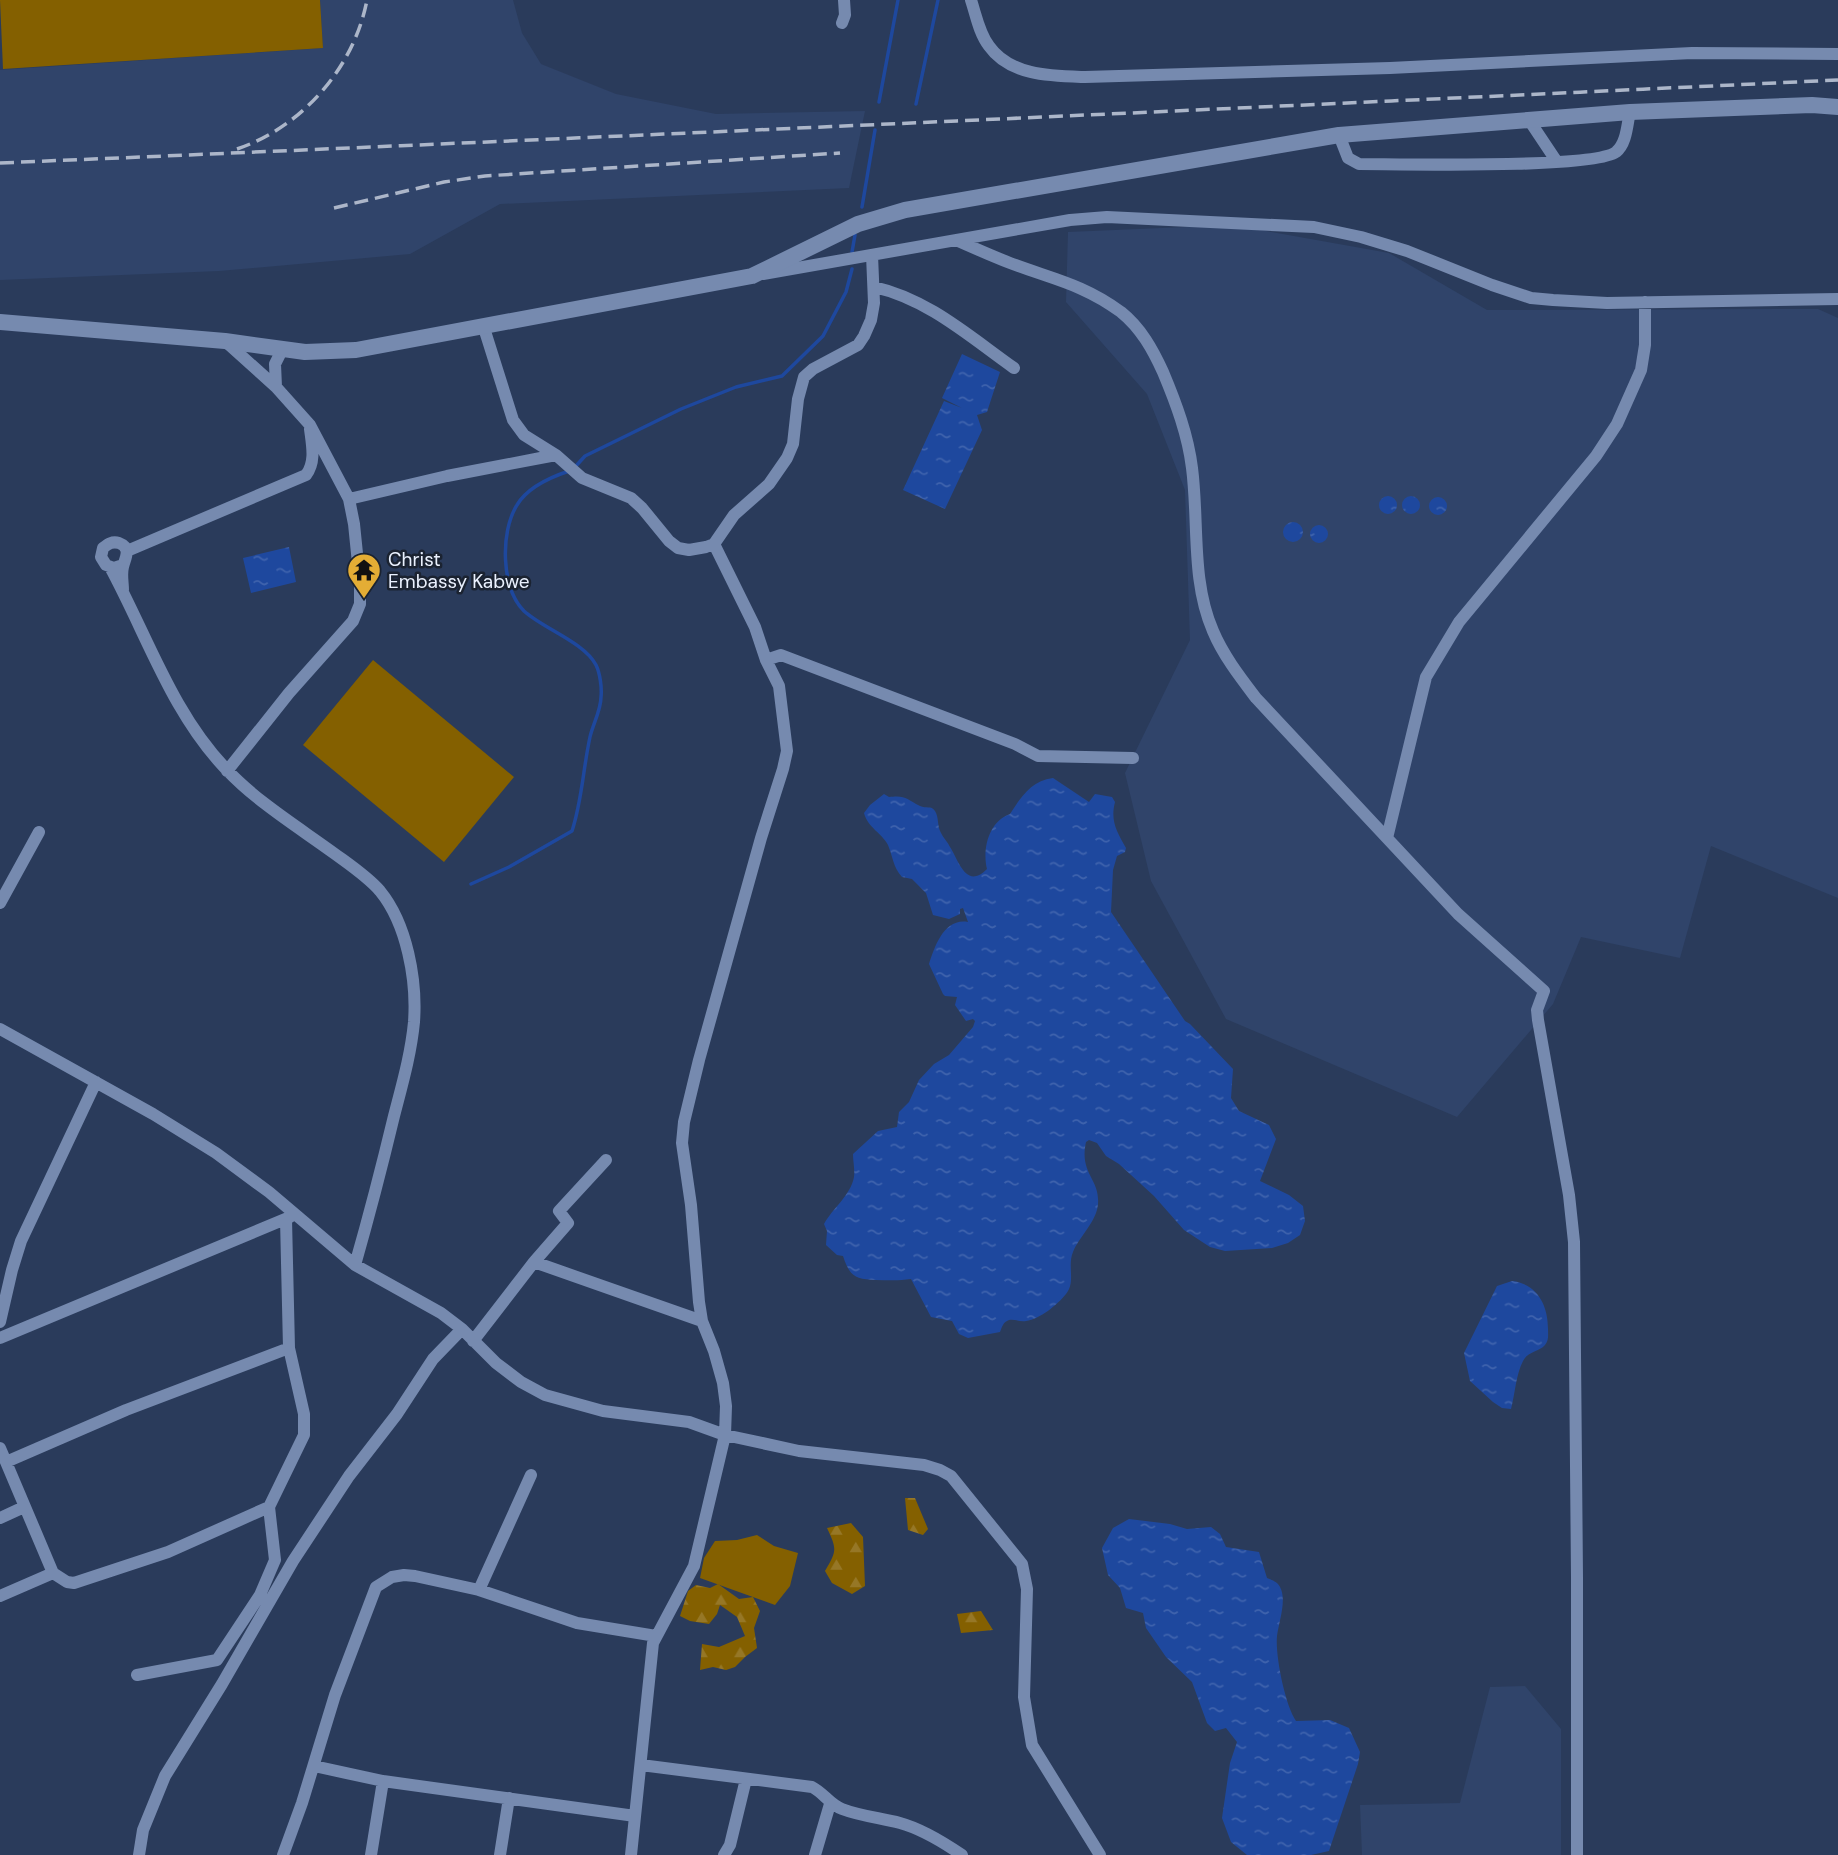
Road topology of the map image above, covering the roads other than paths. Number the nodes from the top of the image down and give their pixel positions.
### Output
1 (844, 0) edge
2 (971, 0) edge
3 (842, 23) dead end
4 (1838, 54) edge
5 (1838, 107) edge
6 (1630, 112) junction
7 (1529, 120) junction
8 (1339, 135) junction
9 (1557, 162) junction
10 (956, 240) junction
11 (872, 255) junction
12 (752, 276) junction
13 (874, 287) junction
14 (1838, 299) edge
15 (1645, 302) junction
16 (0, 322) edge
17 (484, 328) junction
18 (225, 341) junction
19 (283, 348) junction
20 (1014, 368) dead end
21 (276, 387) junction
22 (310, 425) junction
23 (560, 458) junction
24 (349, 499) junction
25 (714, 544) junction
26 (127, 551) junction
27 (116, 566) junction
28 (766, 660) junction
29 (1132, 758) dead end
30 (227, 771) junction
31 (39, 832) dead end
32 (1387, 838) junction
33 (0, 903) edge
34 (0, 1028) edge
35 (96, 1082) junction
36 (606, 1160) dead end
37 (290, 1217) junction
38 (534, 1262) junction
39 (355, 1265) junction
40 (702, 1321) junction
41 (0, 1322) edge
42 (462, 1329) junction
43 (0, 1338) edge
44 (473, 1341) junction
45 (289, 1348) junction
46 (725, 1435) junction
47 (0, 1448) edge
48 (6, 1462) junction
49 (531, 1475) dead end
50 (24, 1507) junction
51 (269, 1507) junction
52 (0, 1518) edge
53 (53, 1573) junction
54 (479, 1590) junction
55 (0, 1596) edge
56 (656, 1636) junction
57 (137, 1675) dead end
58 (642, 1765) junction
59 (314, 1766) junction
60 (746, 1779) junction
61 (383, 1781) junction
62 (509, 1798) junction
63 (830, 1804) junction
64 (635, 1816) junction
65 (139, 1855) edge
66 (282, 1855) edge
67 (371, 1855) edge
68 (500, 1855) edge
69 (631, 1855) edge
70 (724, 1855) edge
71 (815, 1855) edge
72 (962, 1855) edge
73 (1100, 1855) edge
74 (1577, 1855) edge

1 - 3 street
2 - 4 street
5 - 6 street
6 - 7 street
6 - 9 street
7 - 8 street
7 - 9 street
8 - 9 street
8 - 12 street
10 - 11 street
10 - 15 street
10 - 32 street
11 - 12 street
11 - 13 street
12 - 17 street
13 - 20 street
13 - 25 street
14 - 15 street
15 - 32 street
16 - 18 street
17 - 19 street
17 - 23 street
18 - 19 street
18 - 21 street
19 - 21 street
21 - 22 street
22 - 24 street
22 - 26 street
23 - 24 street
23 - 25 street
24 - 30 street
25 - 28 street
26 - 27 street
26 - 27 street
27 - 30 street
28 - 29 street
28 - 40 street
30 - 39 street
31 - 33 street
32 - 74 street
34 - 35 street
35 - 37 street
35 - 41 street
36 - 38 street
37 - 39 street
37 - 43 street
37 - 45 street
38 - 40 street
38 - 44 street
39 - 42 street
40 - 46 street
42 - 44 street
42 - 65 street
44 - 46 street
45 - 48 street
45 - 51 street
46 - 56 street
46 - 73 street
47 - 48 street
48 - 50 street
49 - 54 street
50 - 52 street
50 - 53 street
51 - 53 street
51 - 57 street
53 - 55 street
54 - 56 street
54 - 59 street
56 - 58 street
58 - 60 street
58 - 64 street
59 - 61 street
59 - 66 street
60 - 63 street
60 - 70 street
61 - 62 street
61 - 67 street
62 - 64 street
62 - 68 street
63 - 71 street
63 - 72 street
64 - 69 street

